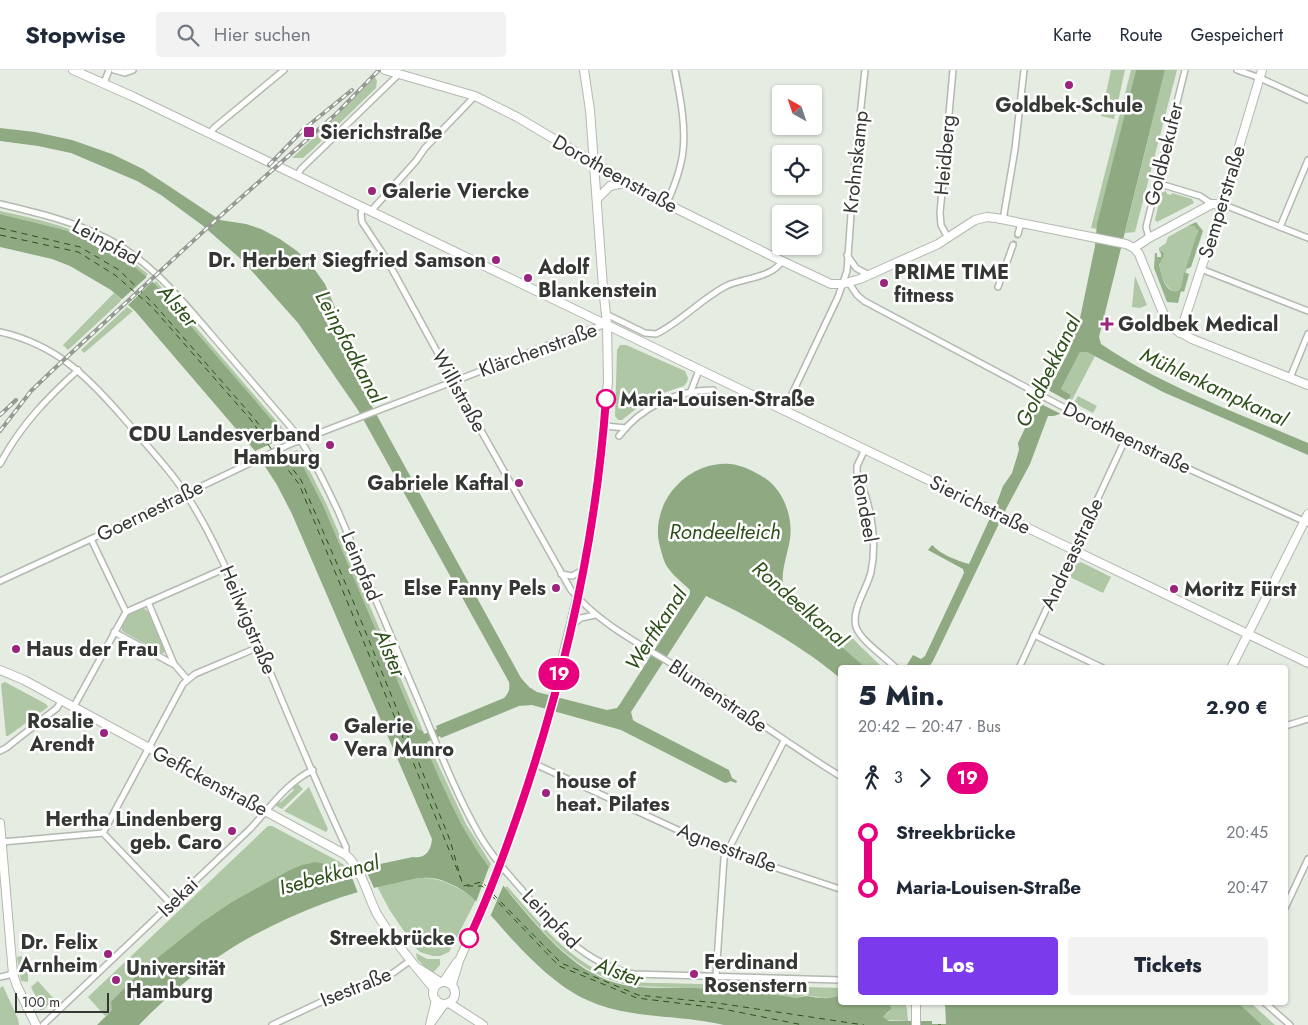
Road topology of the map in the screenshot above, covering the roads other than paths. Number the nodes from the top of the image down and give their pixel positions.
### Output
1 (73, 70) edge
2 (108, 70) edge
3 (114, 70) edge
4 (133, 70) edge
5 (284, 70) edge
6 (386, 70) edge
7 (584, 70) edge
8 (675, 70) edge
9 (865, 70) edge
10 (953, 70) edge
11 (1024, 70) edge
12 (1185, 70) edge
13 (1237, 70) edge
14 (399, 74) junction
15 (1261, 74) edge
16 (104, 83) junction
17 (475, 96) junction
18 (1308, 100) edge
19 (210, 134) junction
20 (1308, 160) edge
21 (594, 162) junction
22 (297, 176) junction
23 (628, 182) junction
24 (1157, 183) junction
25 (597, 199) junction
26 (667, 203) junction
27 (0, 204) edge
28 (1212, 204) junction
29 (1222, 204) junction
30 (363, 208) junction
31 (371, 211) junction
32 (1003, 220) junction
33 (1021, 223) junction
34 (1280, 227) junction
35 (1018, 234) tunnel mouth
36 (948, 238) junction
37 (1149, 238) junction
38 (1308, 238) edge
39 (1013, 245) tunnel mouth
40 (1134, 248) junction
41 (847, 255) junction
42 (782, 261) junction
43 (1201, 269) junction
44 (870, 275) junction
45 (846, 284) junction
46 (998, 287) dead end
47 (1308, 311) edge
48 (606, 314) junction
49 (607, 324) junction
50 (0, 332) edge
51 (645, 333) junction
52 (1180, 333) junction
53 (1308, 334) edge
54 (652, 347) junction
55 (78, 370) junction
56 (699, 370) junction
57 (1290, 378) junction
58 (453, 381) junction
59 (1308, 385) edge
60 (714, 390) dead end
61 (691, 391) junction
62 (784, 411) junction
63 (605, 426) junction
64 (626, 428) junction
65 (618, 436) dead end
66 (300, 440) junction
67 (1125, 440) junction
68 (865, 449) junction
69 (0, 464) edge
70 (186, 494) junction
71 (1307, 519) edge
72 (91, 539) junction
73 (1074, 550) junction
74 (226, 568) junction
75 (584, 569) junction
76 (561, 574) junction
77 (0, 581) edge
78 (577, 598) junction
79 (148, 602) junction
80 (126, 612) junction
81 (596, 615) junction
82 (571, 626) junction
83 (114, 632) junction
84 (1248, 634) junction
85 (1034, 635) junction
86 (259, 647) junction
87 (1308, 663) edge
88 (174, 664) junction
89 (893, 665) edge
90 (1020, 665) edge
91 (1098, 665) edge
92 (1232, 665) edge
93 (0, 670) edge
94 (187, 679) junction
95 (61, 701) junction
96 (73, 708) junction
97 (1308, 719) edge
98 (1288, 725) edge
99 (784, 741) junction
100 (148, 748) junction
101 (0, 751) edge
102 (534, 764) junction
103 (312, 770) junction
104 (838, 775) edge
105 (266, 812) junction
106 (0, 823) edge
107 (103, 833) junction
108 (2, 842) junction
109 (726, 852) junction
110 (346, 855) junction
111 (1308, 859) edge
112 (500, 864) junction
113 (838, 889) edge
114 (1288, 902) edge
115 (170, 904) junction
116 (411, 960) junction
117 (459, 961) junction
118 (420, 970) junction
119 (13, 974) junction
120 (716, 976) junction
121 (0, 977) edge
122 (838, 980) edge
123 (442, 982) junction
124 (452, 984) junction
125 (434, 989) junction
126 (436, 1000) junction
127 (449, 1001) junction
128 (916, 1005) edge
129 (1267, 1005) edge
130 (916, 1023) edge
131 (430, 1024) edge
132 (36, 1025) edge
133 (43, 1025) edge
134 (272, 1025) edge
135 (483, 1025) edge
136 (1290, 1025) edge

1 - 16 street, Sierichstraße
2 - 16 street
3 - 4 street
5 - 19 street
6 - 14 street, Dorotheenstraße
7 - 21 street
8 - 26 street
9 - 41 street, Krohnskamp
10 - 36 street, Heidberg
11 - 32 street
12 - 24 street, Goldbekufer
13 - 15 street
14 - 17 street, Dorotheenstraße
14 - 22 street
15 - 18 street
15 - 29 street, Semperstraße
16 - 19 street, Sierichstraße
17 - 21 street, Dorotheenstraße
17 - 31 street
19 - 22 street, Sierichstraße
20 - 34 street
21 - 23 street, Dorotheenstraße
21 - 25 street
22 - 30 street, Sierichstraße
23 - 25 street
23 - 26 street, Dorotheenstraße
24 - 28 street
24 - 37 street, Goldbekufer
25 - 48 street
26 - 42 street, Dorotheenstraße
27 - 66 street, Leinpfad
28 - 29 street
28 - 37 street
29 - 34 street
29 - 43 street, Semperstraße
30 - 31 street, Sierichstraße
30 - 58 street, Willistraße
31 - 49 street, Sierichstraße
32 - 33 street
32 - 36 street
33 - 35 street
33 - 40 street
34 - 38 street
36 - 44 street
37 - 40 street
39 - 46 street
40 - 52 street
41 - 44 street
41 - 45 street, Krohnskamp
42 - 45 street, Dorotheenstraße
42 - 51 street
43 - 47 street
43 - 52 street, Semperstraße
44 - 45 street
45 - 62 street, Krohnskamp
45 - 67 street, Dorotheenstraße
48 - 49 street
48 - 51 street
49 - 54 street, Sierichstraße
49 - 58 street, Klärchenstraße
49 - 63 street
50 - 55 street, Heilwigstraße
51 - 54 street
52 - 57 street
53 - 57 street
54 - 56 street, Sierichstraße
55 - 69 street
55 - 70 street, Heilwigstraße
56 - 61 street
56 - 62 street, Sierichstraße
57 - 59 street
58 - 66 street, Klärchenstraße
58 - 76 street, Willistraße
60 - 61 street
61 - 64 street
62 - 68 street, Sierichstraße
63 - 64 street
63 - 75 street
64 - 65 street
66 - 70 street, Goernestraße
66 - 112 street, Leinpfad
67 - 71 street, Dorotheenstraße
67 - 73 street, Andreasstraße
68 - 73 street, Sierichstraße
68 - 89 street, Rondeel
70 - 72 street, Goernestraße
70 - 74 street, Heilwigstraße
71 - 84 street
72 - 77 street, Goernestraße
72 - 80 street
73 - 84 street, Sierichstraße
73 - 85 street, Andreasstraße
74 - 79 street
74 - 86 street, Heilwigstraße
75 - 76 street
75 - 78 street
76 - 78 street, Willistraße
78 - 81 street, Blumenstraße
78 - 82 street
79 - 80 street
79 - 88 street
80 - 83 street
81 - 82 street
81 - 99 street, Blumenstraße
82 - 102 street
83 - 88 street
83 - 96 street
84 - 87 street, Sierichstraße
84 - 92 street
85 - 90 street, Andreasstraße
85 - 91 street
86 - 94 street
86 - 103 street, Heilwigstraße
88 - 94 street
93 - 95 street, Geffckenstraße
94 - 100 street
95 - 96 street, Geffckenstraße
95 - 101 street
96 - 100 street, Geffckenstraße
97 - 98 street
99 - 104 street, Blumenstraße
99 - 109 street
100 - 105 street, Geffckenstraße
100 - 107 street
102 - 109 street, Agnesstraße
102 - 112 street
103 - 105 street, Isekai
103 - 110 street, Heilwigstraße
105 - 110 street, Geffckenstraße
105 - 115 street, Isekai
106 - 108 street
107 - 108 street
107 - 115 street
108 - 119 street
109 - 113 street, Agnesstraße
109 - 120 street
110 - 116 street, Heilwigstraße
111 - 114 street
112 - 117 street
112 - 120 street, Leinpfad
115 - 133 street, Isekai
116 - 118 street, Heilwigstraße
116 - 134 street, Isestraße
117 - 123 street
117 - 124 street
118 - 123 street, Heilwigstraße
118 - 125 street, Heilwigstraße
119 - 121 street
119 - 132 street
120 - 122 street, Leinpfad
123 - 124 street
123 - 125 street
124 - 127 street
125 - 126 street
126 - 127 street
126 - 131 street
127 - 131 street
127 - 135 street
128 - 130 street
129 - 136 street

